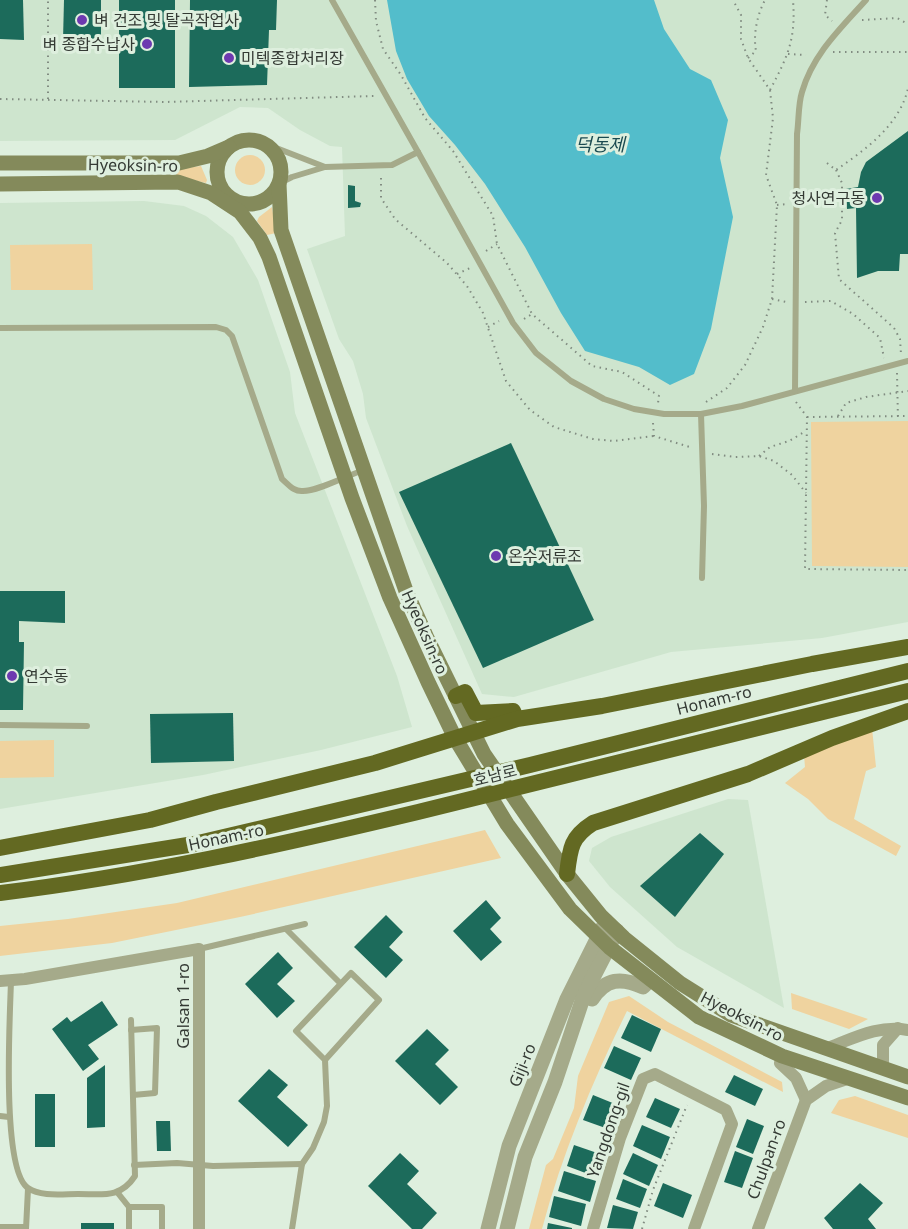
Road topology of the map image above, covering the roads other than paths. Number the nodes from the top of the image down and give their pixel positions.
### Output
1 (333, 0) edge
2 (866, 0) edge
3 (266, 144) junction
4 (229, 147) junction
5 (418, 152) junction
6 (0, 164) edge
7 (325, 167) junction
8 (0, 184) edge
9 (279, 184) junction
10 (232, 202) junction
11 (0, 328) edge
12 (908, 361) edge
13 (795, 391) junction
14 (701, 414) junction
15 (364, 470) junction
16 (345, 477) junction
17 (702, 578) dead end
18 (908, 647) edge
19 (908, 671) edge
20 (908, 691) edge
21 (456, 696) junction
22 (908, 711) edge
23 (517, 719) junction
24 (0, 725) edge
25 (87, 726) dead end
26 (472, 732) junction
27 (454, 738) junction
28 (530, 765) joint
29 (447, 785) joint
30 (457, 803) joint
31 (0, 848) edge
32 (0, 874) edge
33 (567, 874) junction
34 (0, 893) edge
35 (581, 920) junction
36 (305, 924) dead end
37 (612, 926) junction
38 (286, 929) junction
39 (603, 942) junction
40 (200, 949) junction
41 (584, 964) junction
42 (650, 980) junction
43 (6, 981) edge
44 (340, 983) junction
45 (584, 995) junction
46 (131, 1020) dead end
47 (903, 1029) edge
48 (131, 1030) junction
49 (825, 1049) junction
50 (782, 1056) junction
51 (325, 1060) junction
52 (883, 1068) junction
53 (908, 1077) edge
54 (850, 1078) junction
55 (133, 1095) junction
56 (908, 1098) edge
57 (806, 1101) junction
58 (0, 1116) edge
59 (9, 1117) junction
60 (199, 1164) junction
61 (302, 1164) junction
62 (134, 1165) junction
63 (28, 1189) junction
64 (117, 1192) junction
65 (129, 1207) junction
66 (0, 1227) edge
67 (26, 1228) edge
68 (129, 1229) edge
69 (162, 1229) edge
70 (199, 1229) edge
71 (292, 1229) edge
72 (488, 1229) edge
73 (507, 1229) edge
74 (593, 1229) edge
75 (694, 1229) edge
76 (758, 1229) edge

1 - 5 lane
2 - 13 lane
3 - 4 main road, Hyeoksin-ro
3 - 7 lane
3 - 9 main road, Hyeoksin-ro
4 - 6 main road, Hyeoksin-ro
4 - 10 main road, Hyeoksin-ro
5 - 7 lane
5 - 14 lane
7 - 9 lane
8 - 10 main road, Hyeoksin-ro
9 - 10 main road
9 - 15 main road, Hyeoksin-ro
10 - 16 main road, Hyeoksin-ro
11 - 16 lane
12 - 13 lane
13 - 14 lane
14 - 17 lane
15 - 16 lane
15 - 21 main road, Hyeoksin-ro
16 - 27 main road, Hyeoksin-ro
18 - 23 highway
19 - 28 highway, Honam-ro
20 - 30 highway, 호남로
21 - 23 highway
21 - 26 main road, Hyeoksin-ro
22 - 33 highway
23 - 26 highway
24 - 25 lane
26 - 27 highway
26 - 33 main road, Hyeoksin-ro
27 - 31 highway
27 - 35 main road, Hyeoksin-ro
28 - 29 highway, 호남로
29 - 32 highway, Honam-ro
30 - 34 highway, Honam-ro
33 - 37 main road, Hyeoksin-ro
35 - 39 main road, Hyeoksin-ro
35 - 41 street
36 - 38 lane
37 - 39 street, Giji-ro
37 - 49 main road, Hyeoksin-ro
38 - 40 lane
38 - 44 lane
39 - 41 street, Giji-ro
39 - 42 main road, Hyeoksin-ro
39 - 45 street, Giji-ro
40 - 43 street, Galsan 1-ro
40 - 60 street, Galsan 1-ro
41 - 72 street, Giji-ro
42 - 45 street
42 - 50 main road, Hyeoksin-ro
43 - 59 lane
44 - 51 lane
44 - 51 lane
45 - 73 street, Giji-ro
46 - 48 lane
47 - 49 street
47 - 52 street
48 - 55 lane
48 - 55 lane
49 - 52 main road, Hyeoksin-ro
50 - 54 main road, Hyeoksin-ro
50 - 57 street
51 - 61 lane
52 - 53 main road, Hyeoksin-ro
54 - 56 main road, Hyeoksin-ro
54 - 57 street
55 - 62 lane
57 - 76 street, Chulpan-ro
58 - 59 lane
59 - 63 lane
60 - 61 lane
60 - 62 lane
60 - 70 street, Galsan 1-ro
61 - 71 lane
62 - 64 lane
63 - 64 lane
63 - 67 lane
64 - 65 lane
65 - 68 lane
65 - 69 lane
66 - 67 lane
74 - 75 street, Yangdong-gil

